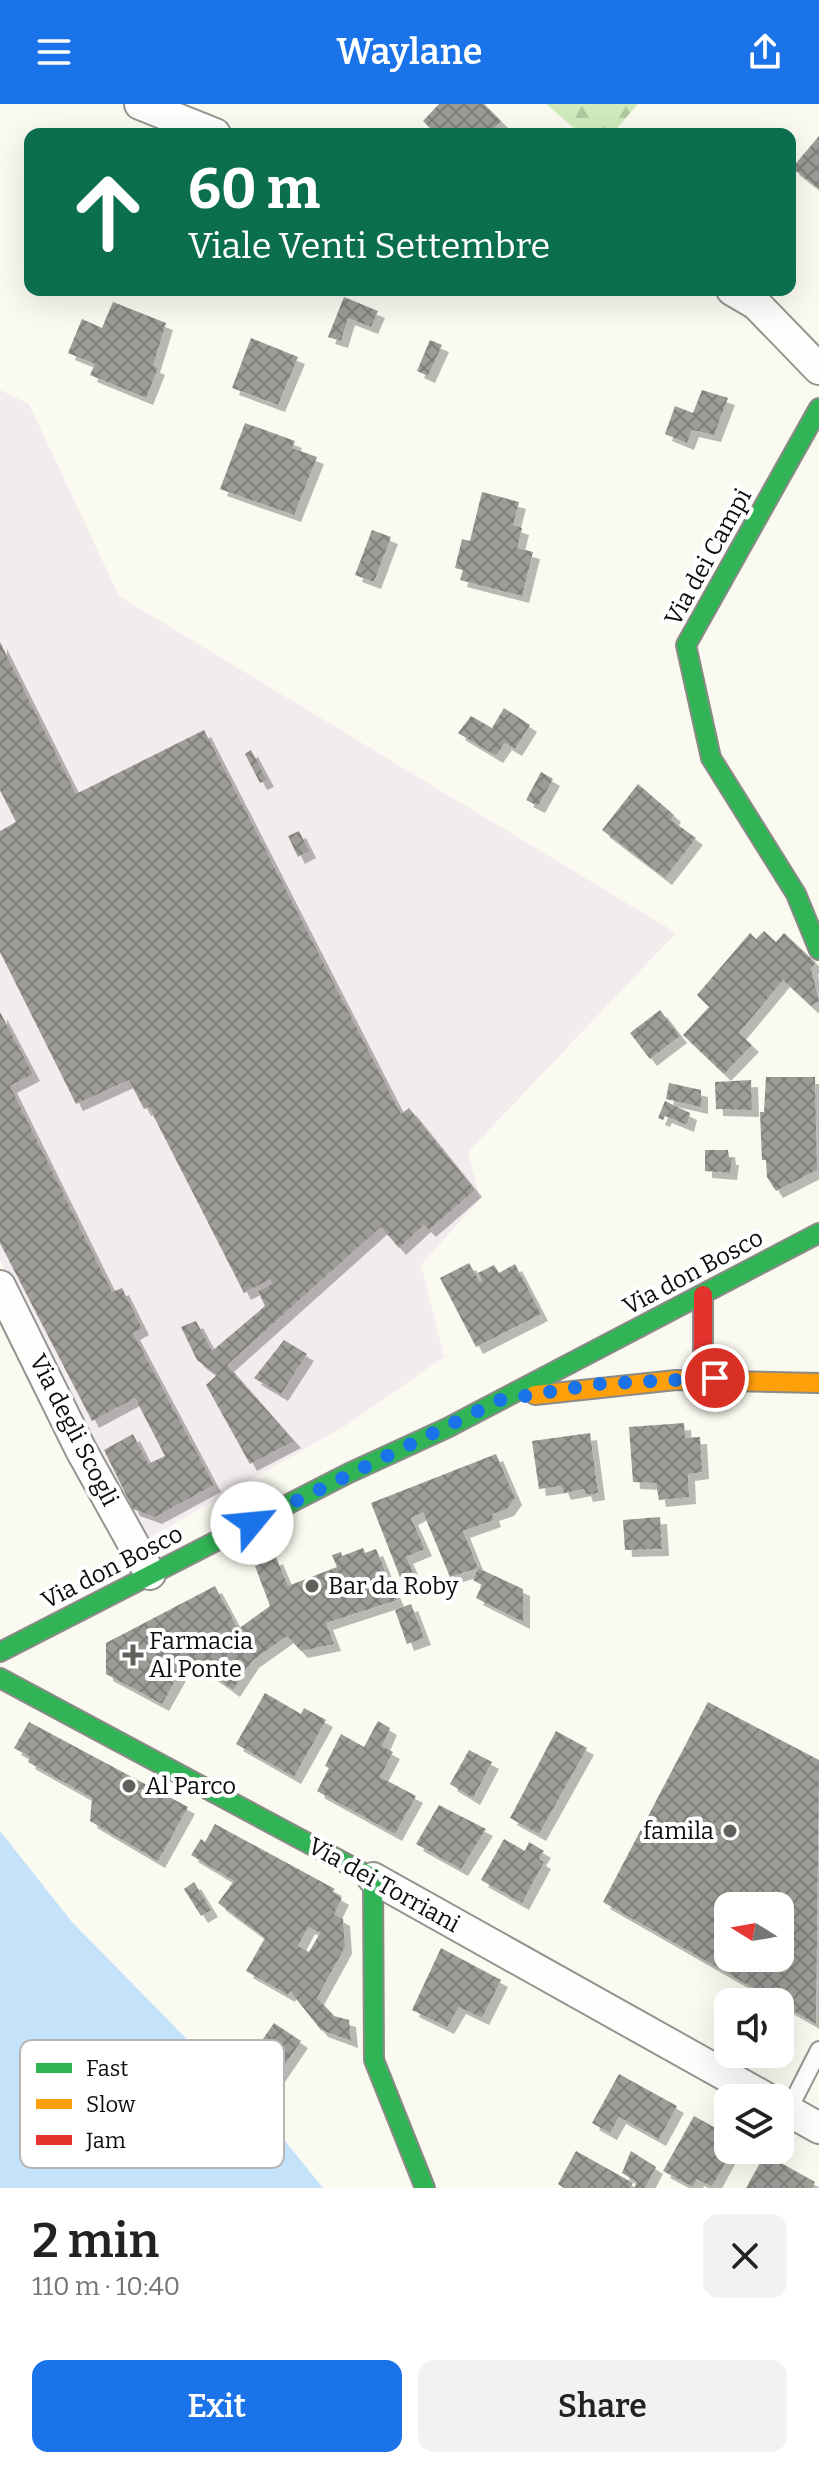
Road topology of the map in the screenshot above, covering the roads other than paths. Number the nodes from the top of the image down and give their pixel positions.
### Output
1 (140, 104) edge
2 (200, 128) edge
3 (742, 296) edge
4 (819, 369) edge
5 (819, 408) edge
6 (819, 950) edge
7 (819, 1233) edge
8 (0, 1286) edge
9 (703, 1295) junction
10 (589, 1353) junction
11 (715, 1378) junction
12 (819, 1383) edge
13 (598, 1384) junction
14 (500, 1400) junction
15 (150, 1574) junction
16 (0, 1652) edge
17 (0, 1678) edge
18 (373, 1878) junction
19 (819, 2050) edge
20 (741, 2084) edge
21 (794, 2084) edge
22 (794, 2114) edge
23 (819, 2128) edge
24 (425, 2188) edge

1 - 2 street
3 - 4 street
5 - 6 street, Via dei Campi
7 - 9 street, Via don Bosco
8 - 15 street, Via degli Scogli
9 - 10 street, Via don Bosco
9 - 11 street
10 - 13 street
10 - 14 street, Via don Bosco
11 - 12 street
11 - 13 street
13 - 14 street
14 - 15 street, Via don Bosco
15 - 16 street, Via don Bosco
17 - 18 street, Via dei Torriani
18 - 20 street, Via dei Torriani
18 - 24 street
19 - 21 lane
22 - 23 street, Via dei Torriani

